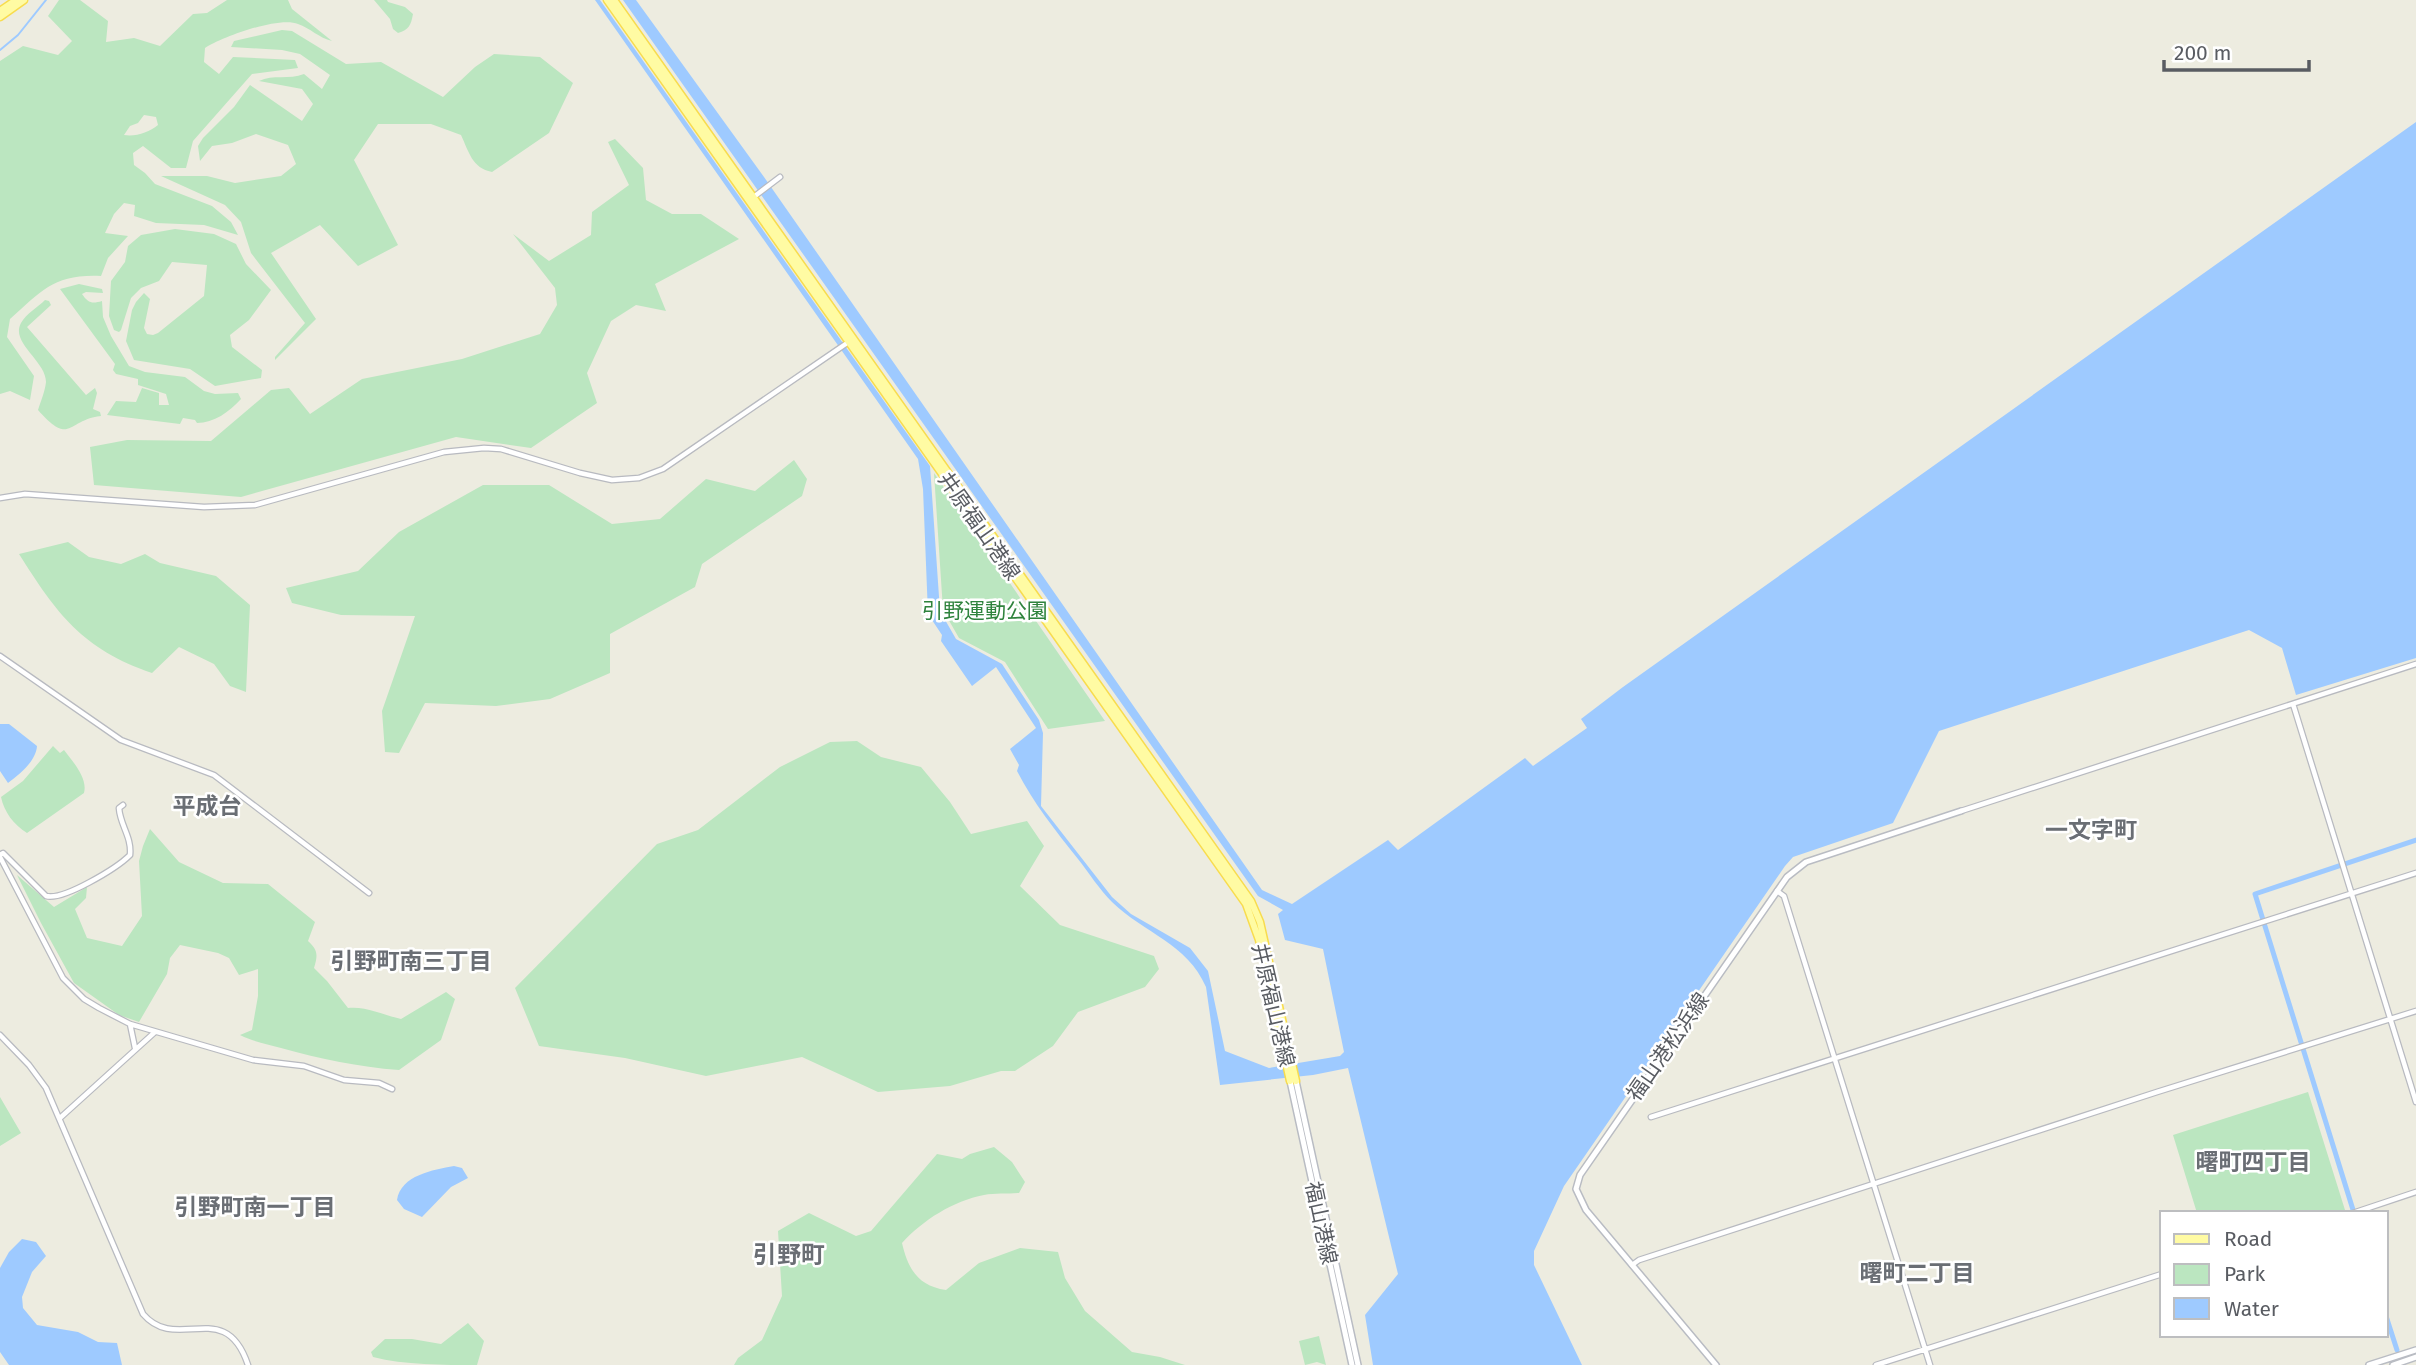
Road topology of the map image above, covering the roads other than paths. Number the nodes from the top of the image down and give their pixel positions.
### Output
1 (16, 0) edge
2 (24, 0) edge
3 (607, 0) edge
4 (614, 0) edge
5 (0, 11) edge
6 (0, 17) edge
7 (780, 177) dead end
8 (753, 198) junction
9 (851, 341) junction
10 (0, 498) edge
11 (0, 656) edge
12 (2416, 664) edge
13 (2293, 704) junction
14 (123, 805) dead end
15 (1961, 811) joint
16 (0, 856) edge
17 (2416, 873) edge
18 (1777, 890) junction
19 (369, 893) dead end
20 (2352, 893) junction
21 (2416, 1011) edge
22 (2390, 1019) junction
23 (130, 1024) junction
24 (156, 1031) junction
25 (0, 1035) edge
26 (135, 1049) junction
27 (1834, 1058) junction
28 (1293, 1080) junction
29 (392, 1089) dead end
30 (2416, 1102) edge
31 (1651, 1117) dead end
32 (60, 1118) junction
33 (1873, 1183) junction
34 (2416, 1192) edge
35 (2357, 1211) edge
36 (1632, 1265) junction
37 (2160, 1274) edge
38 (1926, 1349) junction
39 (2416, 1350) edge
40 (2416, 1357) edge
41 (248, 1365) edge
42 (1352, 1365) edge
43 (1358, 1365) edge
44 (1716, 1365) edge
45 (1876, 1365) edge
46 (1930, 1365) edge
47 (2369, 1365) edge
48 (2393, 1365) edge

1 - 5 main road
2 - 6 main road
3 - 8 main road, 井原福山港線
4 - 8 main road, 井原福山港線
7 - 8 street
8 - 9 main road, 井原福山港線
9 - 10 street
9 - 28 main road, 井原福山港線
11 - 19 street
12 - 13 street
13 - 15 street
13 - 20 street
14 - 16 street
15 - 18 main road, 福山港松浜線
16 - 23 street
17 - 20 street
18 - 27 street
18 - 36 main road, 福山港松浜線
20 - 22 street
20 - 27 street
21 - 22 street
22 - 30 street
22 - 33 street
23 - 24 street
23 - 26 street
24 - 26 street
24 - 29 street
25 - 32 street
26 - 32 street
27 - 31 street
27 - 33 street
28 - 42 main road, 福山港線
28 - 43 main road, 福山港線
32 - 41 street
33 - 36 street
33 - 38 street
34 - 35 street
36 - 44 main road, 福山港松浜線
37 - 38 street
38 - 45 street
38 - 46 street
39 - 47 main road
40 - 48 main road

